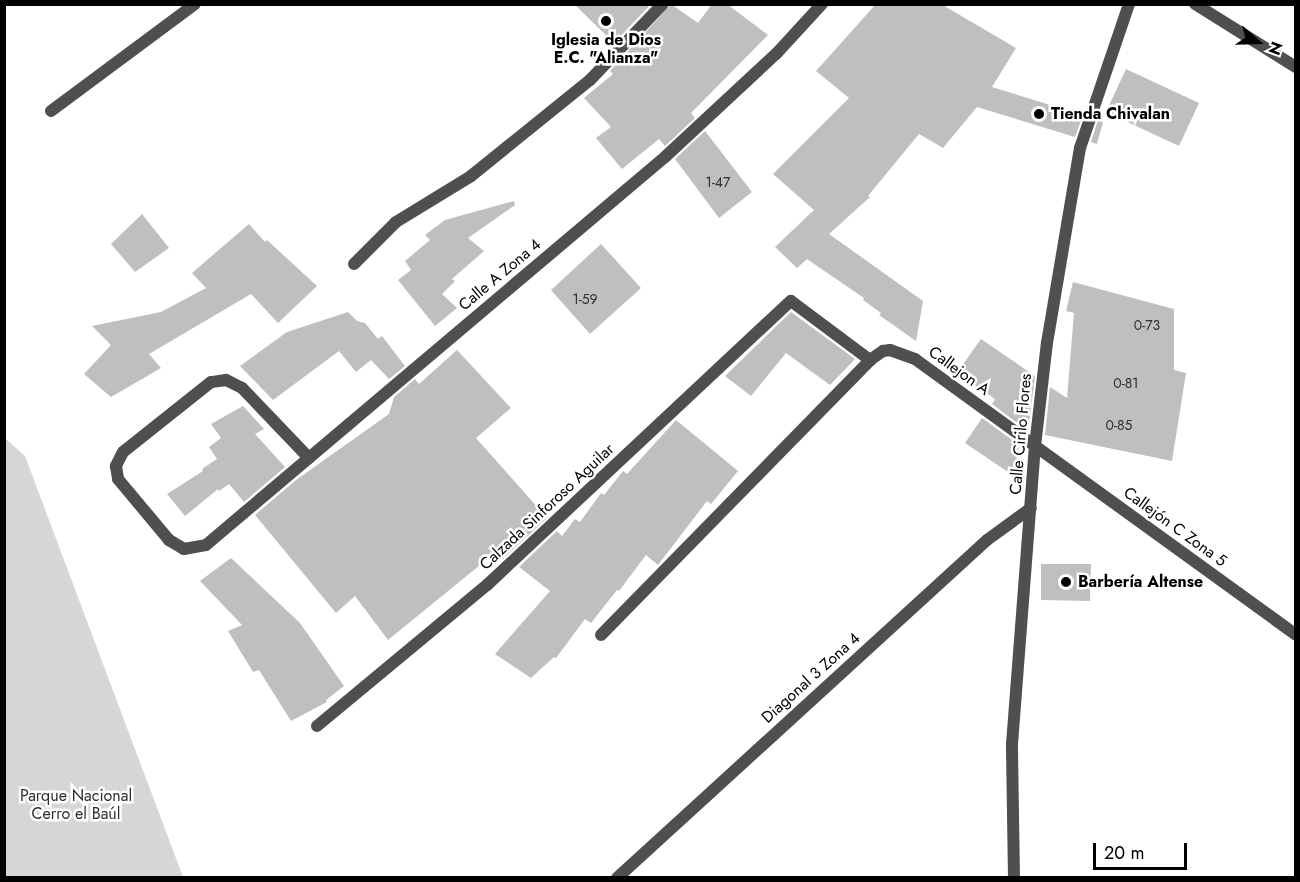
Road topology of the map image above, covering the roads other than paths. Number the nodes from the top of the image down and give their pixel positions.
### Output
1 (195, 4) edge
2 (663, 4) edge
3 (822, 4) edge
4 (1129, 4) edge
5 (1196, 4) edge
6 (1296, 68) edge
7 (51, 111) dead end
8 (354, 264) dead end
9 (870, 360) junction
10 (1035, 446) junction
11 (309, 458) junction
12 (1031, 508) junction
13 (601, 635) dead end
14 (1296, 635) edge
15 (317, 726) dead end
16 (616, 878) edge
17 (1014, 878) edge

1 - 7 street
2 - 8 street
3 - 11 street, Calle A Zona 4
4 - 10 street, Calle Cirilo Flores
5 - 6 street
9 - 10 street, Callejon A
9 - 13 street
9 - 15 street, Calzada Sinforoso Aguilar
10 - 12 street, Calle Cirilo Flores
10 - 14 street, Callejón C Zona 5
11 - 11 street, Calle A Zona 4
12 - 16 street, Diagonal 3 Zona 4
12 - 17 street, Calle Cirilo Flores

